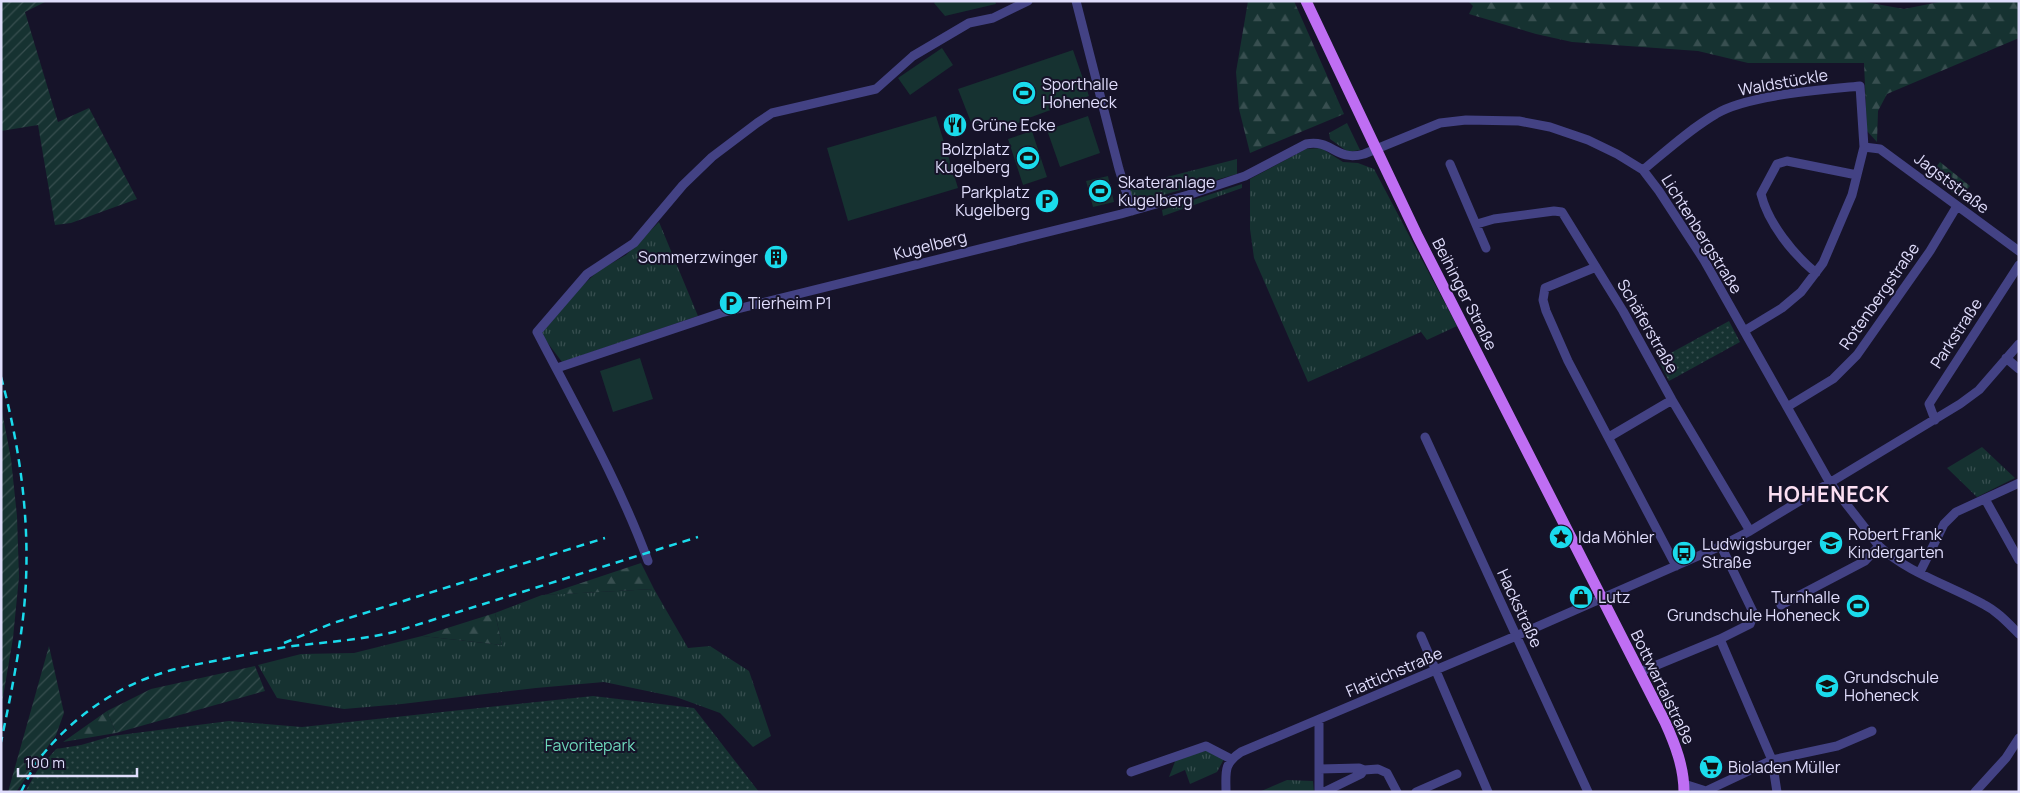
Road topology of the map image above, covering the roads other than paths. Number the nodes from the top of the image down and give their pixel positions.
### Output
1 (1028, 1) edge
2 (1076, 1) edge
3 (1306, 1) edge
4 (1306, 144) joint
5 (1864, 147) junction
6 (1376, 149) junction
7 (1450, 164) dead end
8 (1642, 170) junction
9 (1857, 175) junction
10 (1957, 206) junction
11 (1132, 211) junction
12 (1477, 224) junction
13 (1486, 248) dead end
14 (2019, 251) edge
15 (2019, 265) edge
16 (1596, 267) junction
17 (1816, 273) junction
18 (1744, 331) junction
19 (2019, 344) edge
20 (2006, 358) junction
21 (557, 368) junction
22 (2019, 369) edge
23 (1672, 400) junction
24 (1787, 407) junction
25 (1935, 420) junction
26 (1425, 437) dead end
27 (1609, 437) junction
28 (1830, 483) junction
29 (2019, 483) edge
30 (1985, 499) junction
31 (1750, 531) junction
32 (1721, 546) junction
33 (1879, 546) junction
34 (2019, 560) edge
35 (648, 561) dead end
36 (1676, 566) junction
37 (1920, 572) junction
38 (1601, 599) junction
39 (1781, 605) dead end
40 (2019, 634) edge
41 (1421, 636) dead end
42 (1516, 636) junction
43 (1720, 639) junction
44 (1435, 671) junction
45 (1640, 672) junction
46 (1319, 720) junction
47 (1872, 731) dead end
48 (2019, 738) edge
49 (1231, 759) junction
50 (1772, 760) junction
51 (1320, 769) junction
52 (1364, 770) junction
53 (1131, 772) dead end
54 (1457, 774) dead end
55 (1684, 788) edge
56 (1226, 792) edge
57 (1320, 792) edge
58 (1324, 792) edge
59 (1397, 792) edge
60 (1416, 792) edge
61 (1488, 792) edge
62 (1588, 792) edge
63 (1777, 792) edge
64 (1975, 792) edge

1 - 21 street
2 - 11 street
3 - 6 main road, Beihinger Straße
4 - 6 street, Lichtenbergstraße
4 - 11 street, Kugelberg
5 - 8 street, Waldstückle
5 - 9 street
5 - 10 street, Jagststraße
6 - 8 street, Lichtenbergstraße
6 - 38 main road, Beihinger Straße
7 - 12 street
8 - 18 street, Lichtenbergstraße
9 - 17 street
9 - 17 street
10 - 14 street, Jagststraße
10 - 24 street, Rotenbergstraße
11 - 21 street, Kugelberg
12 - 13 street
12 - 16 street, Schäferstraße
15 - 25 street, Parkstraße
16 - 23 street, Schäferstraße
16 - 27 street
17 - 18 street
18 - 24 street, Lichtenbergstraße
19 - 20 street
20 - 22 street
20 - 25 street
21 - 35 street
23 - 27 street
23 - 31 street, Schäferstraße
24 - 28 street, Lichtenbergstraße
25 - 28 street
26 - 42 street, Hackstraße
27 - 36 street
28 - 31 street
28 - 33 street, Lichtenbergstraße
29 - 30 street
30 - 34 street
30 - 37 street
31 - 32 street
32 - 36 street
32 - 43 street
33 - 37 street, Lichtenbergstraße
33 - 39 street
36 - 38 street
37 - 40 street, Lichtenbergstraße
38 - 42 street, Flattichstraße
38 - 45 main road, Bottwartalstraße
41 - 44 street
42 - 44 street, Flattichstraße
42 - 62 street, Hackstraße
43 - 45 street
43 - 50 street
44 - 46 street, Flattichstraße
44 - 61 street
45 - 55 main road, Bottwartalstraße
46 - 49 street, Flattichstraße
46 - 51 street
47 - 50 street
48 - 64 street
49 - 53 street
49 - 56 street
50 - 55 street
50 - 63 street
51 - 52 street
51 - 57 street
52 - 58 street
52 - 59 street
54 - 60 street

